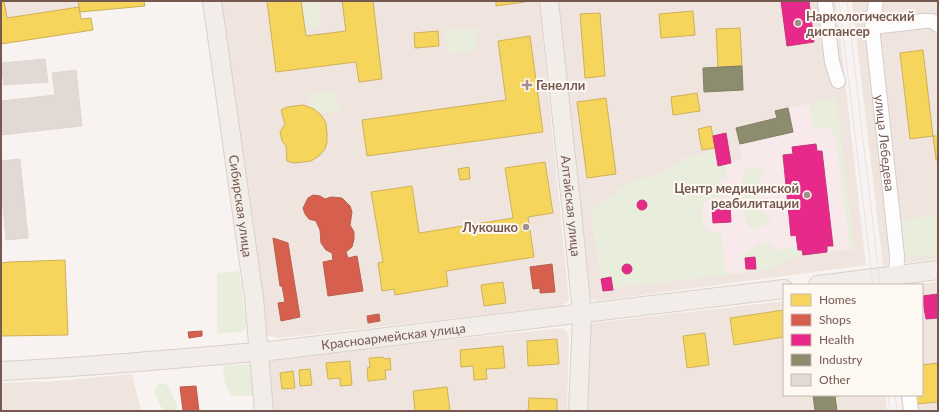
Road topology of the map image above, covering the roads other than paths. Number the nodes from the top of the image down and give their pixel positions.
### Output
1 (212, 1) edge
2 (549, 1) edge
3 (825, 1) edge
4 (876, 1) edge
5 (938, 25) edge
6 (872, 27) junction
7 (838, 81) dead end
8 (938, 270) edge
9 (896, 280) edge
10 (834, 284) edge
11 (783, 289) edge
12 (582, 314) junction
13 (260, 352) junction
14 (1, 371) edge
15 (909, 396) edge
16 (264, 411) edge
17 (578, 411) edge
18 (911, 411) edge

1 - 13 main road, Сибирская улица
2 - 12 main road, Алтайская улица
3 - 7 street
4 - 6 street, улица Лебедева
5 - 6 street
6 - 9 street, улица Лебедева
8 - 9 main road
9 - 10 main road
11 - 12 main road, Красноармейская улица
12 - 13 main road, Красноармейская улица
12 - 17 main road, Алтайская улица
13 - 14 main road, Красноармейская улица
13 - 16 main road, Сибирская улица
15 - 18 street

